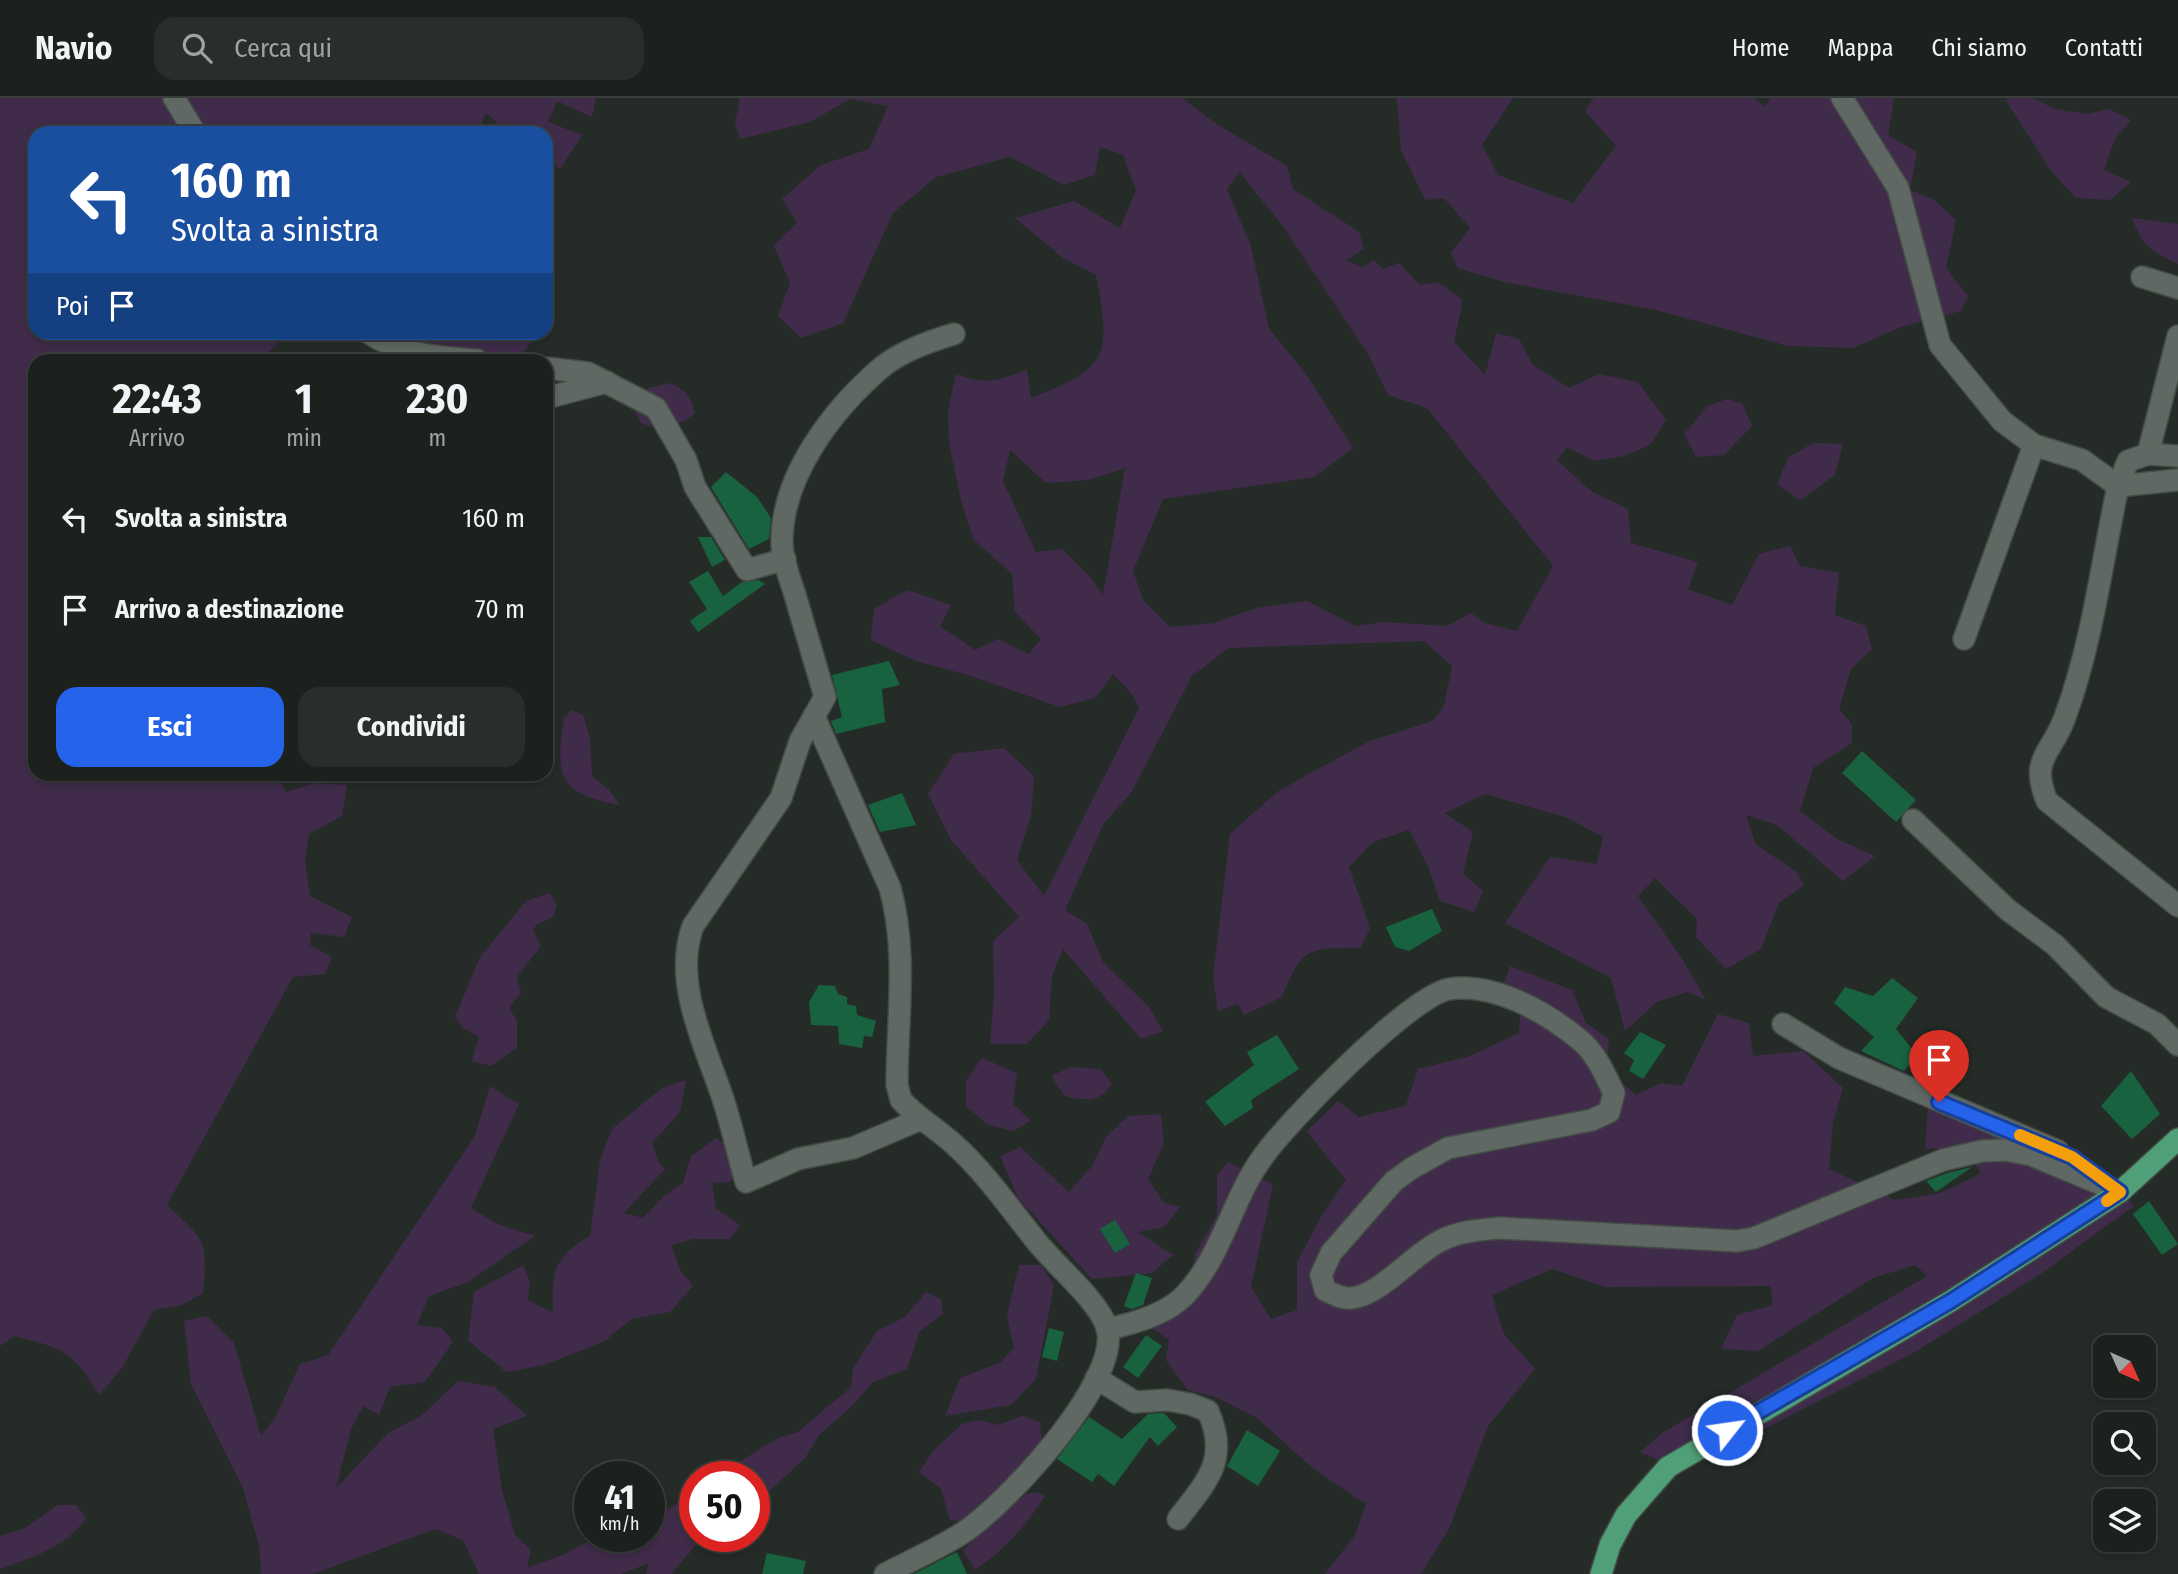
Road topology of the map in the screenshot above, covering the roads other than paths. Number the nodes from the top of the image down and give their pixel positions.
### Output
1 (174, 98) edge
2 (1842, 98) edge
3 (191, 126) edge
4 (2142, 278) dead end
5 (2178, 288) edge
6 (954, 334) dead end
7 (2178, 336) edge
8 (377, 340) edge
9 (415, 354) edge
10 (553, 369) edge
11 (607, 382) junction
12 (553, 396) edge
13 (2034, 444) junction
14 (2148, 454) junction
15 (2178, 456) edge
16 (2178, 480) edge
17 (2118, 486) junction
18 (785, 559) junction
19 (1964, 639) dead end
20 (814, 716) junction
21 (1913, 820) dead end
22 (2178, 906) edge
23 (1783, 1024) dead end
24 (2178, 1045) edge
25 (921, 1119) junction
26 (2175, 1149) edge
27 (2120, 1192) junction
28 (1107, 1329) junction
29 (1096, 1378) junction
30 (1178, 1519) dead end
31 (885, 1574) edge
32 (1601, 1574) edge

1 - 3 street
2 - 13 street
4 - 5 street
6 - 18 street
7 - 14 street
8 - 9 street
10 - 11 street
11 - 12 street
11 - 18 street
13 - 17 street
13 - 19 street
14 - 15 street
14 - 17 street
16 - 17 street
17 - 22 street
18 - 20 street
20 - 25 street
20 - 25 street
21 - 24 street
23 - 27 street
25 - 28 street
26 - 27 main road
27 - 28 street
27 - 32 main road
28 - 29 street
29 - 30 street
29 - 31 street

